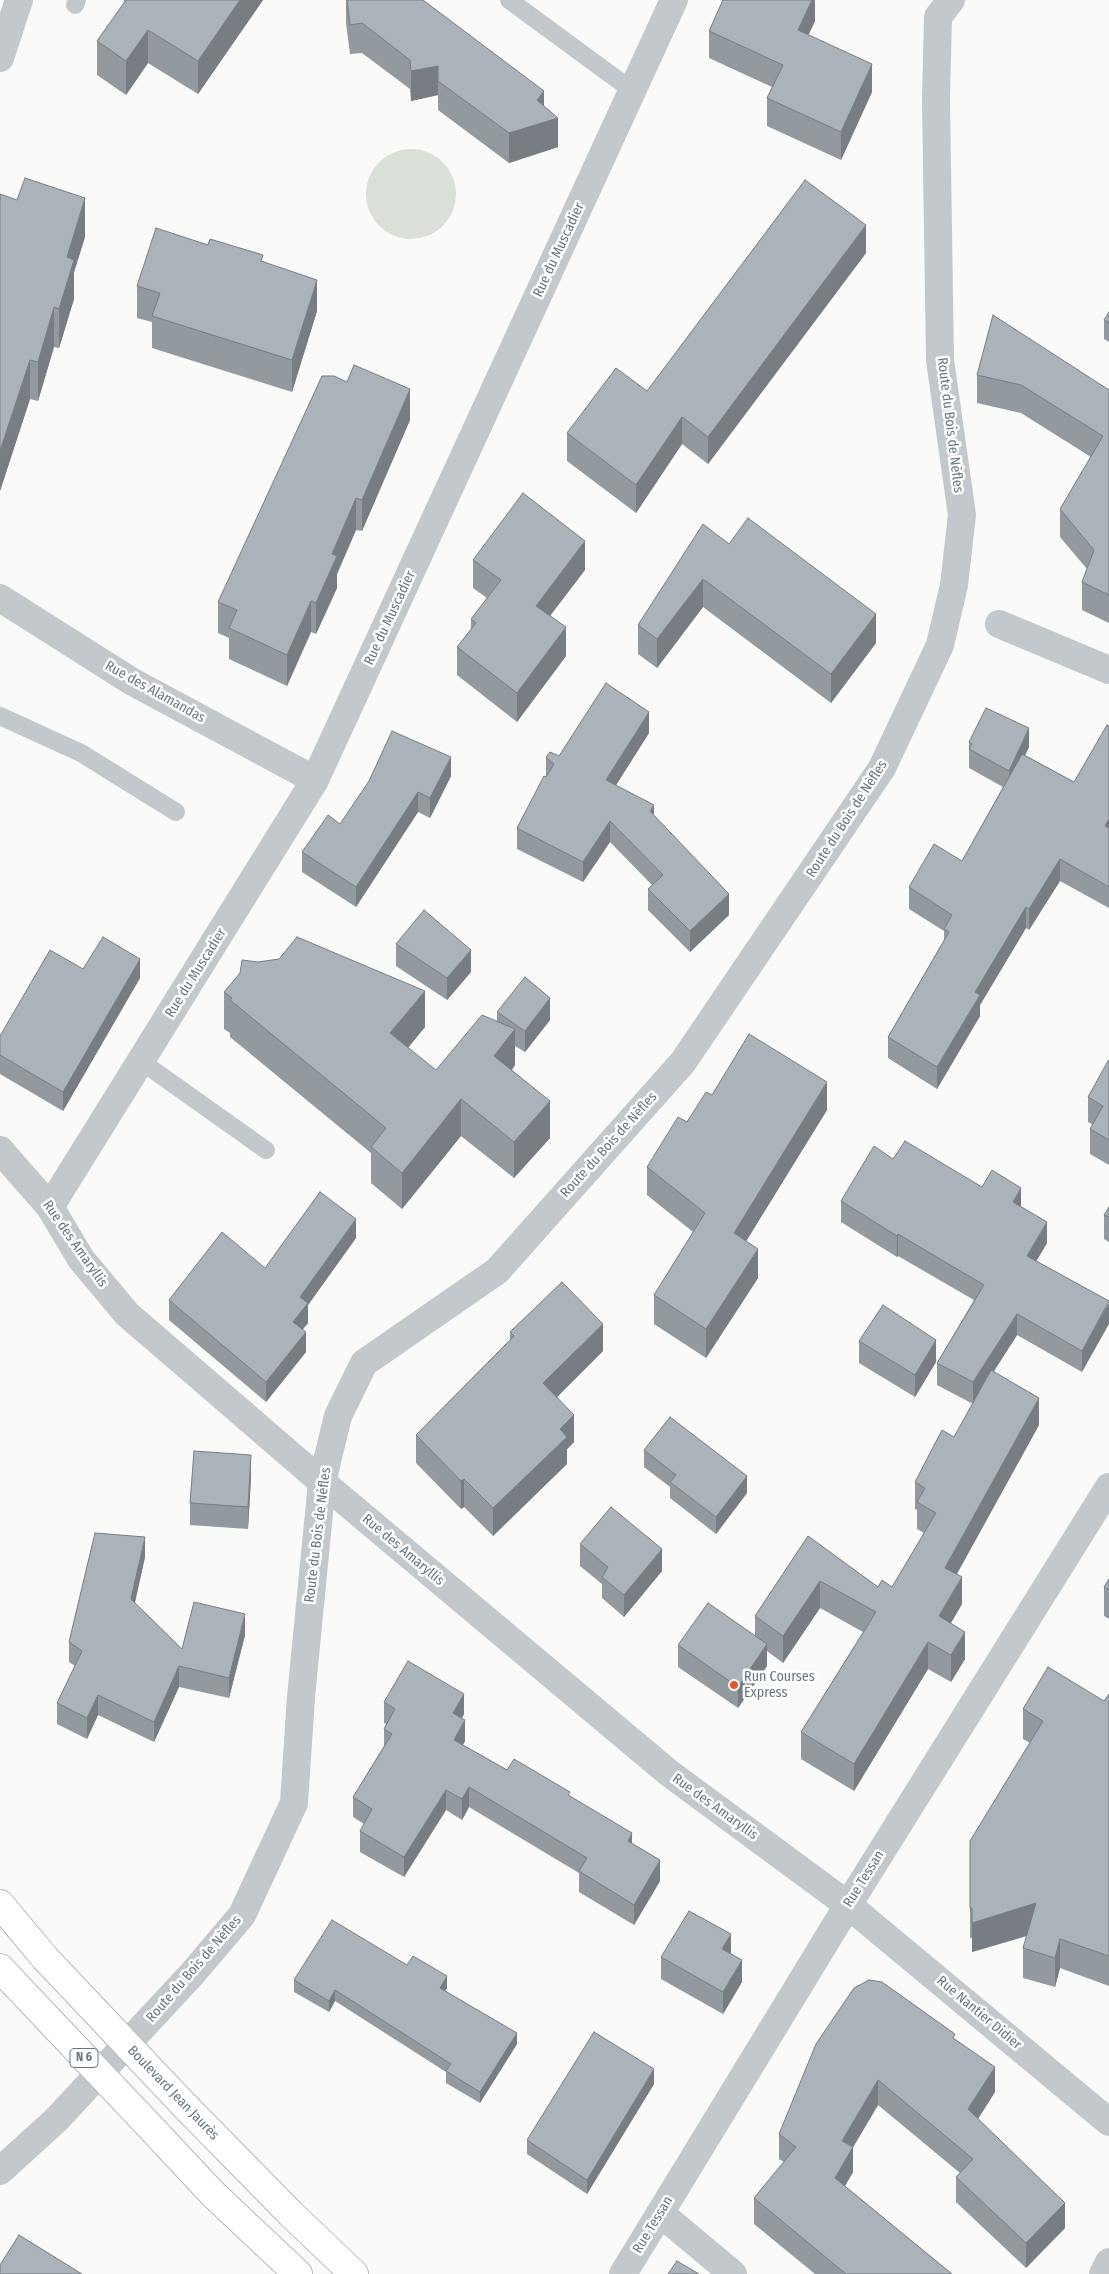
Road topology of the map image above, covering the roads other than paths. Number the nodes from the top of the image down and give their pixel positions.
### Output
1 (19, 0) edge
2 (509, 0) edge
3 (674, 0) edge
4 (938, 6) edge
5 (0, 58) edge
6 (633, 91) junction
7 (0, 598) edge
8 (999, 624) dead end
9 (1109, 670) edge
10 (0, 716) edge
11 (315, 780) junction
12 (176, 812) dead end
13 (142, 1062) junction
14 (0, 1150) edge
15 (266, 1150) dead end
16 (50, 1207) junction
17 (322, 1482) junction
18 (1109, 1487) edge
19 (0, 1904) edge
20 (848, 1905) junction
21 (7, 1976) edge
22 (1109, 2122) edge
23 (0, 2172) edge
24 (660, 2213) junction
25 (1109, 2262) edge
26 (292, 2268) edge
27 (354, 2274) edge
28 (623, 2274) edge
29 (733, 2274) edge
30 (1102, 2274) edge

1 - 5 street
2 - 6 lane
3 - 6 street, Rue du Muscadier
4 - 17 street, Route du Bois de Nèfles
6 - 11 street, Rue du Muscadier
7 - 11 street, Rue des Alamandas
8 - 9 street
10 - 12 lane
11 - 13 street, Rue du Muscadier
13 - 15 lane
13 - 16 street, Rue du Muscadier
14 - 16 street, Rue des Amaryllis
16 - 17 street, Rue des Amaryllis
17 - 20 street, Rue des Amaryllis
17 - 23 street, Route du Bois de Nèfles
18 - 20 street, Rue Tessan
19 - 27 main road, Boulevard Jean Jaurès, bridge
20 - 22 street, Rue Nantier Didier
20 - 24 street, Rue Tessan
21 - 26 main road, N 6, bridge
24 - 28 street, Rue Tessan
24 - 29 street
25 - 30 street

